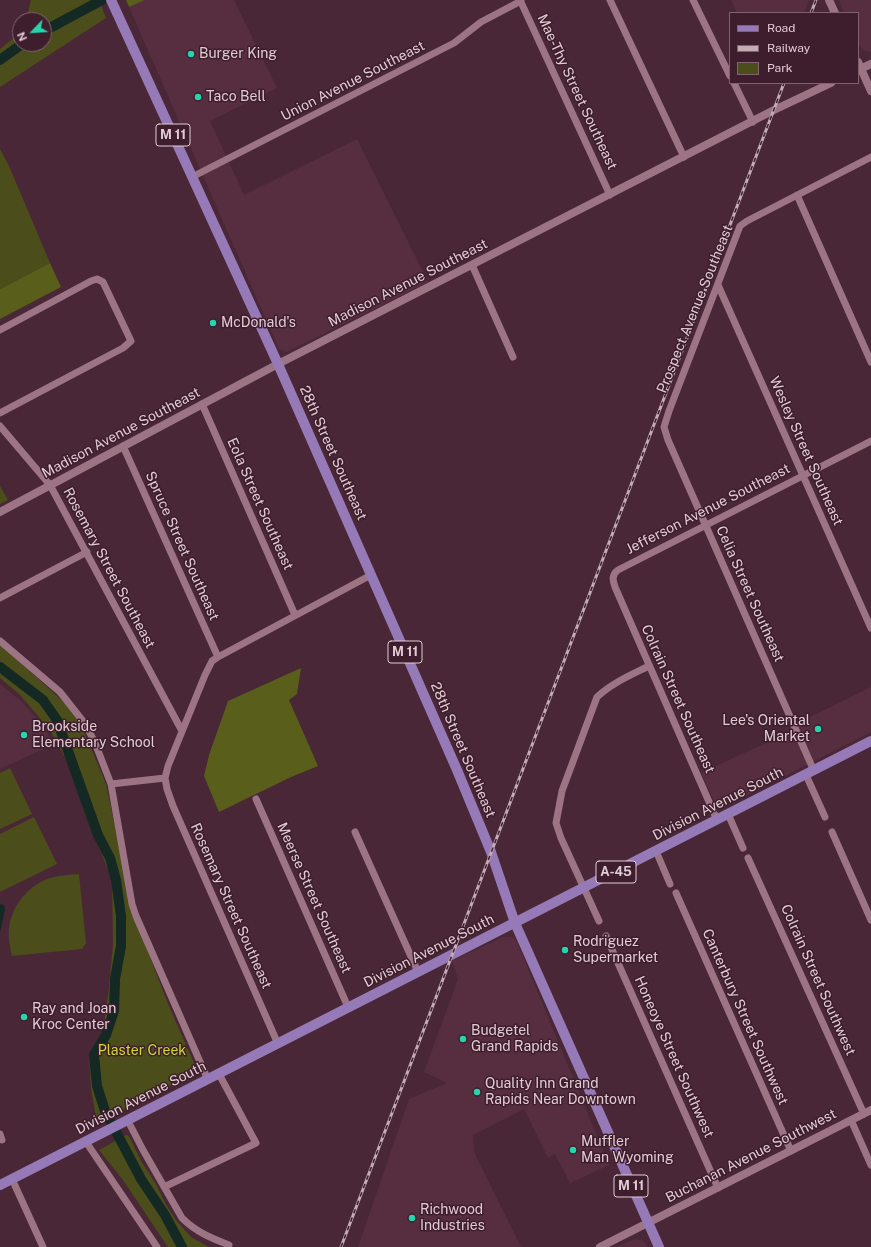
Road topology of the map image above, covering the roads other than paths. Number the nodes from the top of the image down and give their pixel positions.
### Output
1 (610, 0) edge
2 (693, 0) edge
3 (829, 0) edge
4 (521, 1) edge
5 (113, 4) edge
6 (835, 12) edge
7 (871, 64) edge
8 (859, 67) edge
9 (729, 74) edge
10 (734, 84) edge
11 (829, 84) edge
12 (871, 91) edge
13 (753, 122) junction
14 (684, 157) junction
15 (871, 157) edge
16 (192, 177) junction
17 (610, 195) junction
18 (797, 195) junction
19 (472, 265) junction
20 (718, 285) junction
21 (0, 330) edge
22 (513, 357) dead end
23 (871, 362) edge
24 (278, 364) junction
25 (202, 404) junction
26 (0, 413) edge
27 (0, 426) edge
28 (664, 427) joint
29 (871, 441) edge
30 (123, 446) junction
31 (803, 476) junction
32 (50, 486) junction
33 (0, 512) edge
34 (705, 525) junction
35 (87, 552) junction
36 (371, 575) junction
37 (615, 588) joint
38 (0, 598) edge
39 (295, 615) junction
40 (871, 628) edge
41 (0, 641) edge
42 (218, 657) junction
43 (649, 666) junction
44 (182, 731) junction
45 (871, 741) edge
46 (810, 773) junction
47 (165, 778) junction
48 (111, 784) junction
49 (256, 799) dead end
50 (728, 814) junction
51 (826, 817) dead end
52 (717, 820) junction
53 (355, 832) dead end
54 (832, 832) dead end
55 (743, 848) dead end
56 (656, 851) junction
57 (748, 858) dead end
58 (670, 884) dead end
59 (584, 889) junction
60 (676, 893) dead end
61 (871, 920) edge
62 (599, 921) dead end
63 (515, 923) junction
64 (606, 936) dead end
65 (418, 972) junction
66 (348, 1007) junction
67 (278, 1044) junction
68 (219, 1074) junction
69 (208, 1080) junction
70 (867, 1112) edge
71 (851, 1120) junction
72 (125, 1122) junction
73 (90, 1140) junction
74 (791, 1151) junction
75 (871, 1165) edge
76 (12, 1179) junction
77 (0, 1185) edge
78 (164, 1187) junction
79 (718, 1188) junction
80 (647, 1223) junction
81 (229, 1245) dead end
82 (43, 1247) edge
83 (157, 1247) edge
84 (600, 1247) edge
85 (659, 1247) edge

1 - 14 street
2 - 9 street
3 - 6 street
4 - 16 street, Union Avenue Southeast
4 - 17 street, Mae-Thy Street Southeast
5 - 16 main road, 28th Street Southeast / M 11
7 - 8 street
8 - 12 street
10 - 13 street
11 - 13 street, Madison Avenue Southeast
13 - 14 street, Madison Avenue Southeast
14 - 17 street, Madison Avenue Southeast
15 - 18 street, Prospect Avenue Southeast
16 - 24 main road, 28th Street Southeast / M 11
17 - 19 street, Madison Avenue Southeast
18 - 20 street, Prospect Avenue Southeast
18 - 23 street
19 - 22 street
19 - 24 street, Madison Avenue Southeast
20 - 28 street, Prospect Avenue Southeast
20 - 31 street, Wesley Street Southeast
21 - 26 street
24 - 25 street, Madison Avenue Southeast
24 - 36 main road, 28th Street Southeast / M 11
25 - 30 street, Madison Avenue Southeast
25 - 39 street, Eola Street Southeast
27 - 32 street, Rosemary Street Southeast
28 - 34 street, Celia Street Southeast
29 - 31 street, Jefferson Avenue Southeast
30 - 32 street, Madison Avenue Southeast
30 - 42 street, Spruce Street Southeast
31 - 34 street, Jefferson Avenue Southeast
31 - 40 street, Wesley Street Southeast
32 - 33 street, Madison Avenue Southeast
32 - 35 street, Rosemary Street Southeast
34 - 37 street, Jefferson Avenue Southeast
34 - 46 street, Celia Street Southeast
35 - 38 street
35 - 44 street, Rosemary Street Southeast
36 - 39 street
36 - 63 main road, 28th Street Southeast / M 11
37 - 43 street, Colrain Street Southeast
39 - 42 street
41 - 48 street
42 - 44 street
43 - 52 street, Colrain Street Southeast
43 - 59 street
44 - 47 street
45 - 46 main road, Division Avenue South / A-45
46 - 50 main road, Division Avenue South / A-45
46 - 51 street, Celia Street Southeast
47 - 48 street
47 - 67 street, Rosemary Street Southeast
48 - 69 street
49 - 66 street, Meerse Street Southeast
50 - 52 main road, Division Avenue South / A-45
50 - 55 street
52 - 56 main road, Division Avenue South / A-45
53 - 65 street
54 - 61 street
56 - 58 street
56 - 59 main road, Division Avenue South / A-45
57 - 70 street, Colrain Street Southwest
59 - 62 street
59 - 63 main road, Division Avenue South / A-45
60 - 74 street, Canterbury Street Southwest
63 - 65 main road, Division Avenue South
63 - 80 main road, M 11
64 - 79 street, Honeoye Street Southwest
65 - 66 main road, Division Avenue South
66 - 67 main road, Division Avenue South
67 - 68 main road, Division Avenue South
68 - 69 main road, Division Avenue South
68 - 78 street
69 - 72 main road, Division Avenue South
70 - 71 street, Buchanan Avenue Southwest
71 - 74 street, Buchanan Avenue Southwest
71 - 75 street
72 - 73 main road, Division Avenue South
72 - 78 street
73 - 76 main road, Division Avenue South
73 - 83 street
74 - 79 street, Buchanan Avenue Southwest
76 - 77 main road, Division Avenue South
76 - 82 street
78 - 81 street
79 - 80 street, Buchanan Avenue Southwest
80 - 84 street, Buchanan Avenue Southwest
80 - 85 main road, M 11

